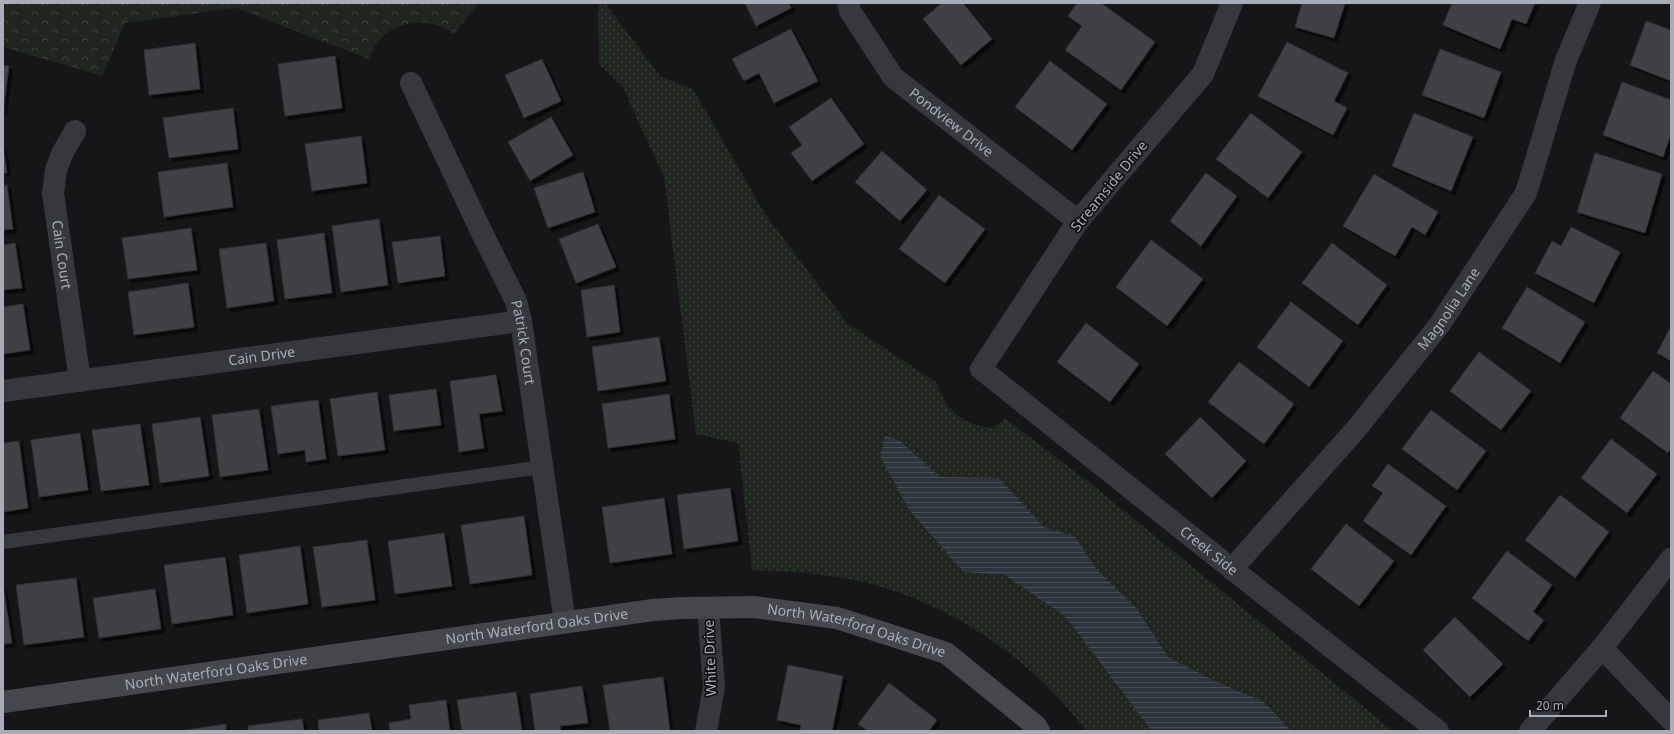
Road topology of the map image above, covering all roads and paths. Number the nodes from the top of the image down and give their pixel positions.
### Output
1 (848, 3) edge
2 (1232, 3) edge
3 (1590, 3) edge
4 (411, 83) dead end
5 (75, 132) dead end
6 (1078, 221) junction
7 (521, 321) junction
8 (981, 369) joint
9 (80, 381) junction
10 (3, 391) edge
11 (542, 467) junction
12 (3, 542) edge
13 (1671, 559) edge
14 (1232, 570) junction
15 (708, 608) junction
16 (565, 622) junction
17 (1602, 648) junction
18 (3, 702) edge
19 (1671, 720) edge
20 (706, 731) edge
21 (1039, 731) edge
22 (1438, 731) edge
23 (1530, 731) edge

1 - 6 street, Pondview Drive
2 - 6 street, Streamside Drive
3 - 14 street, Magnolia Lane
4 - 7 street, Patrick Court
5 - 9 street, Cain Court
6 - 8 street, Streamside Drive
7 - 9 street, Cain Drive
7 - 11 street, Patrick Court
8 - 14 street, Creek Side
9 - 10 street, Cain Drive
11 - 12 lane
11 - 16 street, Patrick Court
13 - 17 street
14 - 22 street, Creek Side
15 - 16 street, North Waterford Oaks Drive
15 - 20 street, White Drive
15 - 21 street, North Waterford Oaks Drive
16 - 18 street, North Waterford Oaks Drive
17 - 19 street
17 - 23 street

